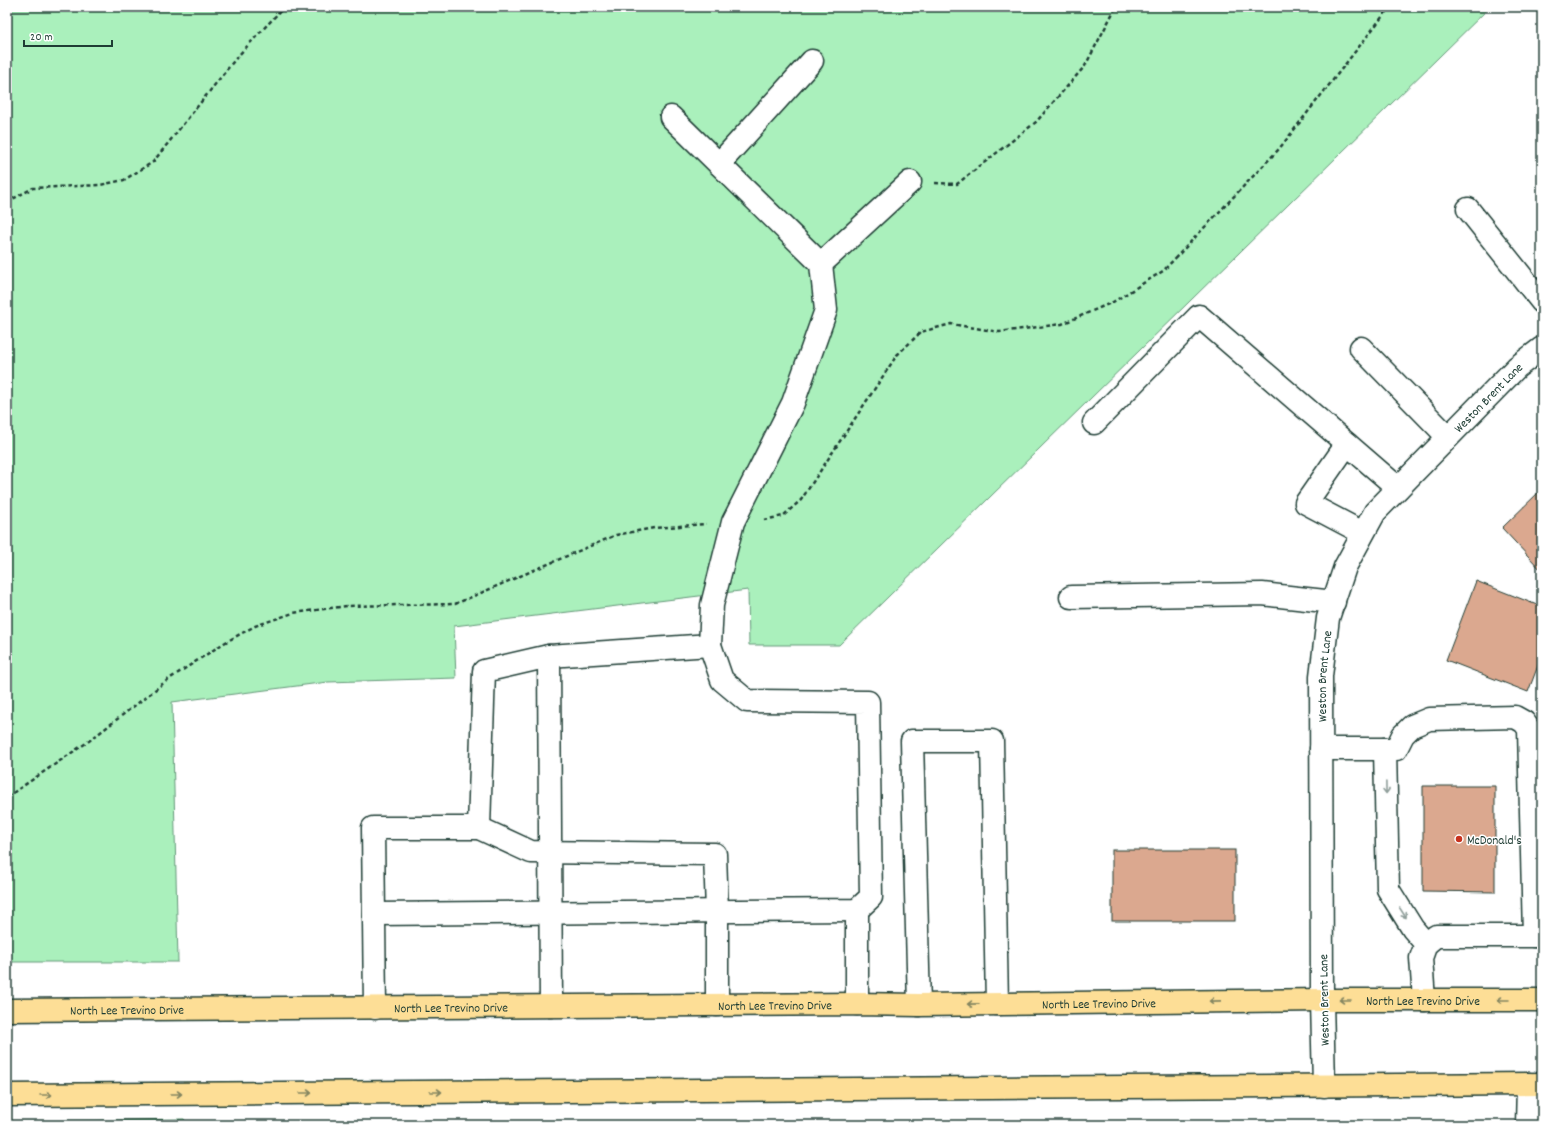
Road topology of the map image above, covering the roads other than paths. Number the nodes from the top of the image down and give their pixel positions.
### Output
1 (812, 61) dead end
2 (671, 117) dead end
3 (719, 164) junction
4 (910, 182) road end
5 (1468, 209) dead end
6 (821, 264) junction
7 (1542, 302) edge
8 (1361, 348) dead end
9 (1542, 348) edge
10 (1094, 423) dead end
11 (1448, 437) junction
12 (1347, 444) junction
13 (1398, 488) junction
14 (1363, 533) junction
15 (1072, 597) dead end
16 (1334, 602) junction
17 (710, 646) junction
18 (548, 656) junction
19 (1321, 749) junction
20 (1385, 749) junction
21 (479, 828) junction
22 (550, 852) junction
23 (857, 910) junction
24 (717, 911) junction
25 (550, 912) junction
26 (374, 914) junction
27 (1538, 936) edge
28 (1426, 944) junction
29 (1322, 1000) junction
30 (1424, 1000) junction
31 (1542, 1000) edge
32 (857, 1004) junction
33 (997, 1004) junction
34 (717, 1005) junction
35 (919, 1005) junction
36 (551, 1006) junction
37 (375, 1008) junction
38 (7, 1010) edge
39 (1535, 1084) edge
40 (1324, 1086) junction
41 (7, 1095) edge
42 (1526, 1125) edge

1 - 3 street
2 - 3 street
3 - 6 street
4 - 6 street
5 - 7 street
6 - 17 street
8 - 11 street
9 - 11 street, Weston Brent Lane
10 - 12 street
11 - 13 street, Weston Brent Lane
12 - 13 street
12 - 14 street
13 - 14 street, Weston Brent Lane
14 - 16 street, Weston Brent Lane
15 - 16 street
16 - 19 street, Weston Brent Lane
17 - 18 street
17 - 23 street
18 - 21 street
18 - 22 street
19 - 20 street
19 - 29 street, Weston Brent Lane
20 - 27 street
20 -> 28 street
21 - 22 street
21 - 26 street
22 - 24 street
22 - 25 street
23 - 24 street
23 - 32 street
24 - 25 street
24 - 34 street
25 - 26 street
25 - 36 street
26 - 37 street
27 - 28 street
28 - 30 street
30 -> 29 main road, North Lee Trevino Drive
29 -> 33 main road, North Lee Trevino Drive
29 - 40 street, Weston Brent Lane
31 -> 30 main road, North Lee Trevino Drive
32 - 34 main road, North Lee Trevino Drive
32 - 35 main road, North Lee Trevino Drive
33 -> 35 main road, North Lee Trevino Drive
33 - 35 street
34 - 36 main road, North Lee Trevino Drive
36 - 37 main road, North Lee Trevino Drive
37 - 38 main road, North Lee Trevino Drive
39 - 40 main road
39 - 42 street
41 -> 40 main road

